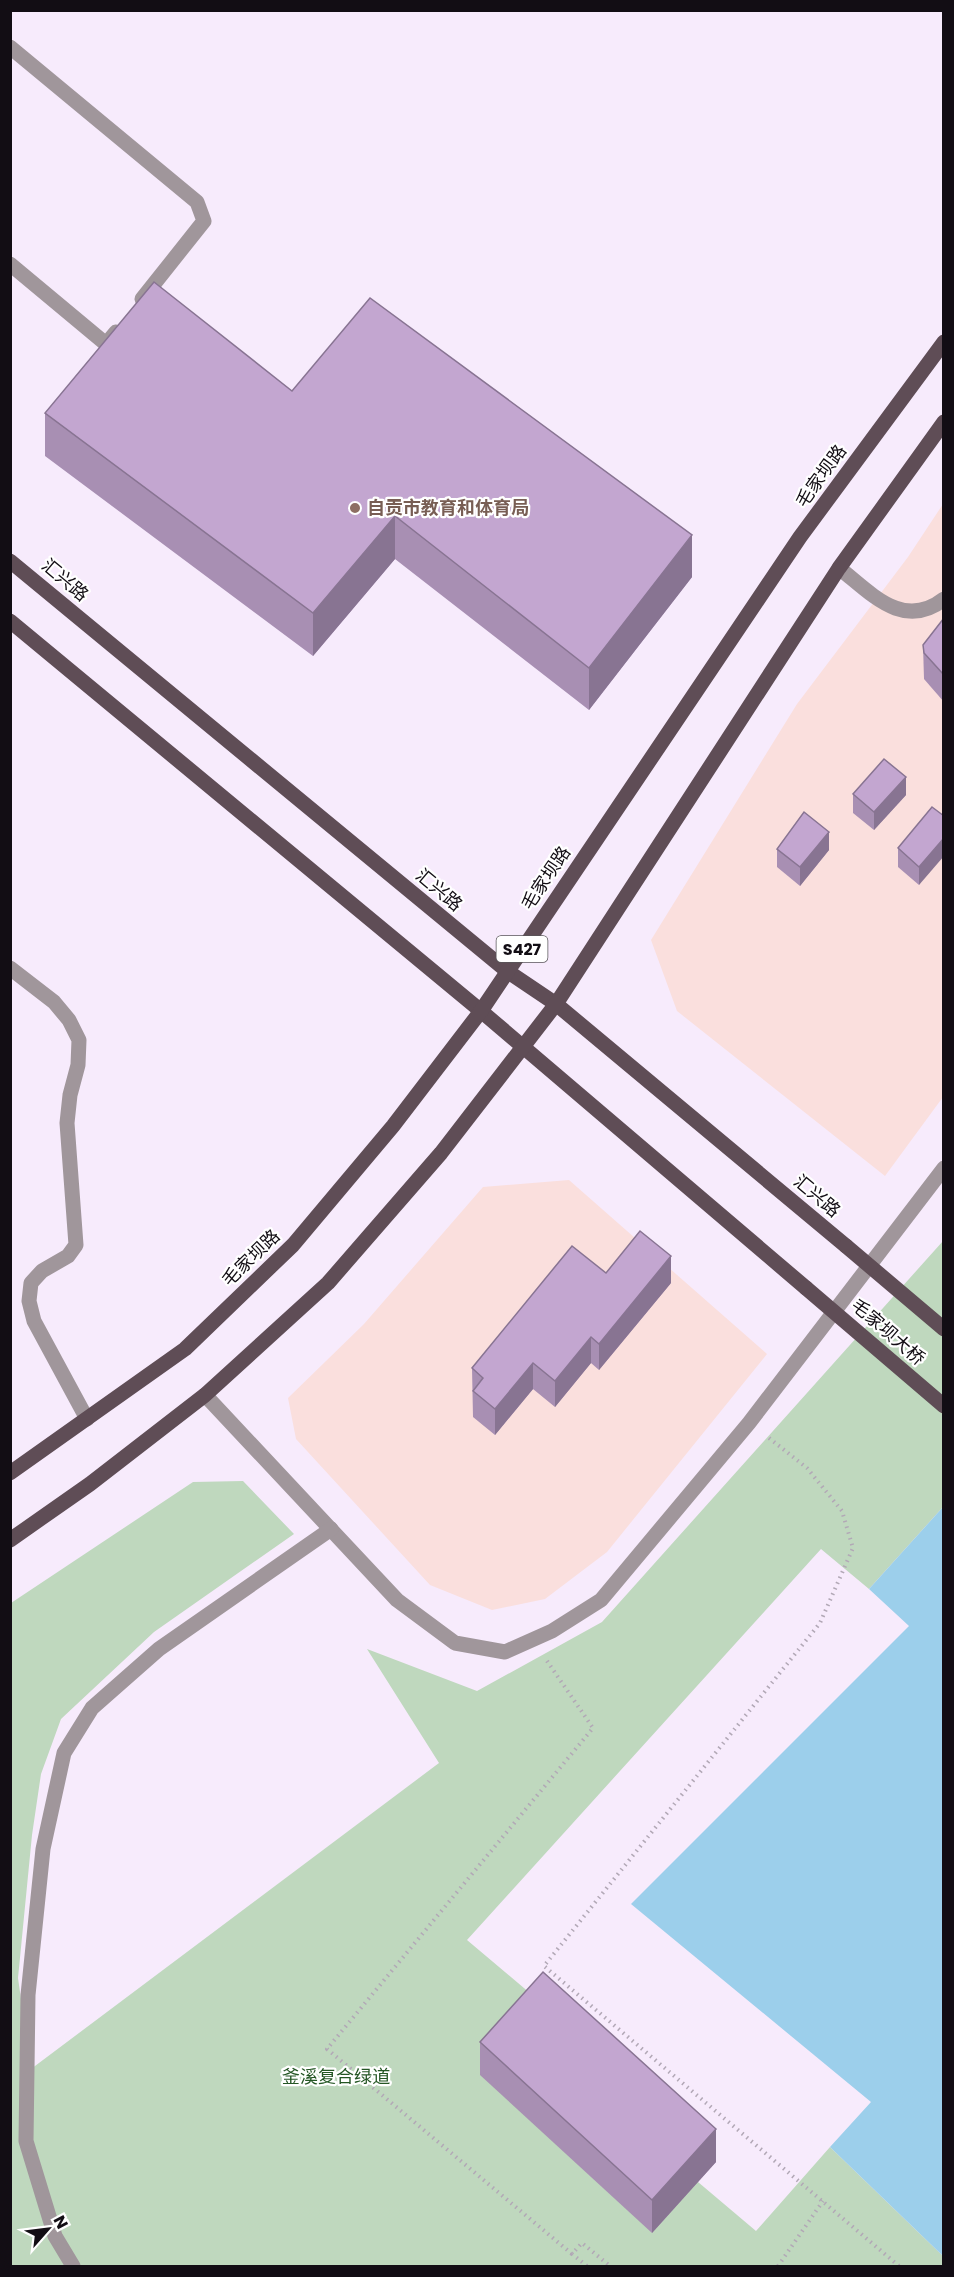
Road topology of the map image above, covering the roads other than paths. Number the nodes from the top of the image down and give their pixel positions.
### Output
1 (10, 47) edge
2 (10, 264) edge
3 (944, 342) edge
4 (944, 422) edge
5 (10, 561) edge
6 (839, 568) junction
7 (944, 599) edge
8 (10, 621) edge
9 (10, 968) edge
10 (507, 971) junction
11 (556, 1005) junction
12 (481, 1011) junction
13 (523, 1048) junction
14 (944, 1168) edge
15 (846, 1246) joint
16 (944, 1329) edge
17 (205, 1395) junction
18 (944, 1406) edge
19 (87, 1419) junction
20 (10, 1473) edge
21 (331, 1529) junction
22 (10, 1540) edge
23 (73, 2266) edge

1 - 2 street
3 - 10 main road, 毛家坝路 / S427
4 - 6 main road
5 - 10 main road, 汇兴路
6 - 7 street
6 - 11 main road
8 - 12 main road
9 - 19 street
10 - 11 main road, 汇兴路
10 - 12 main road, 毛家坝路 / S427
11 - 13 main road
11 - 15 main road, 汇兴路
12 - 13 main road
12 - 19 main road, 毛家坝路 / S427
13 - 17 main road
13 - 18 main road, 毛家坝大桥, bridge
14 - 21 street
15 - 16 main road, 毛家坝大桥, bridge
17 - 21 street
17 - 22 main road
19 - 20 main road, 毛家坝路 / S427
21 - 23 street

